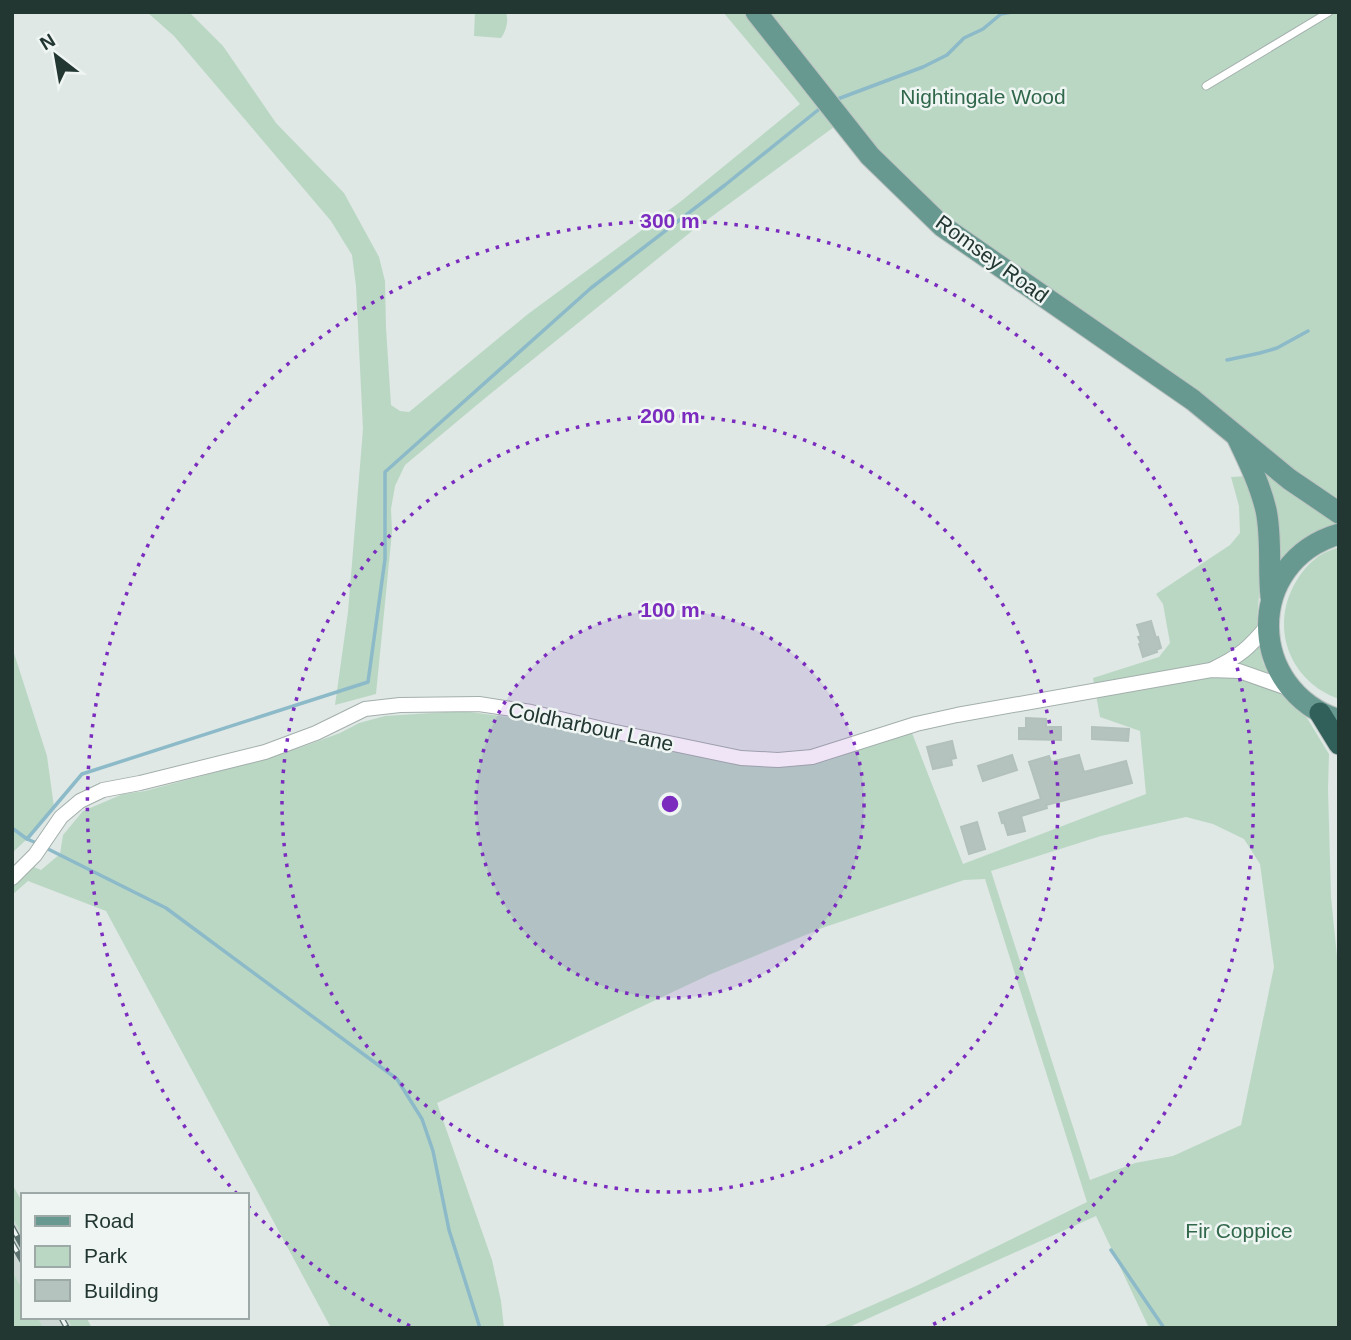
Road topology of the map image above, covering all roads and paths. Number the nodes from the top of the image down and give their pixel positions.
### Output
1 (756, 12) edge
2 (1329, 12) edge
3 (1206, 86) dead end
4 (1236, 435) junction
5 (1339, 513) edge
6 (1339, 534) edge
7 (1271, 603) junction
8 (1268, 625) junction
9 (1211, 670) junction
10 (1290, 688) junction
11 (1329, 717) edge
12 (1339, 744) edge
13 (12, 878) edge

1 - 4 main road, Romsey Road
2 - 3 lane
4 - 5 main road, Romsey Road
4 - 7 main road, Romsey Road
6 - 7 main road
7 - 8 main road
8 - 9 street, Coldharbour Lane
8 - 10 main road
9 - 10 street, Coldharbour Lane
9 - 13 street, Coldharbour Lane
10 - 11 main road
11 - 12 highway

